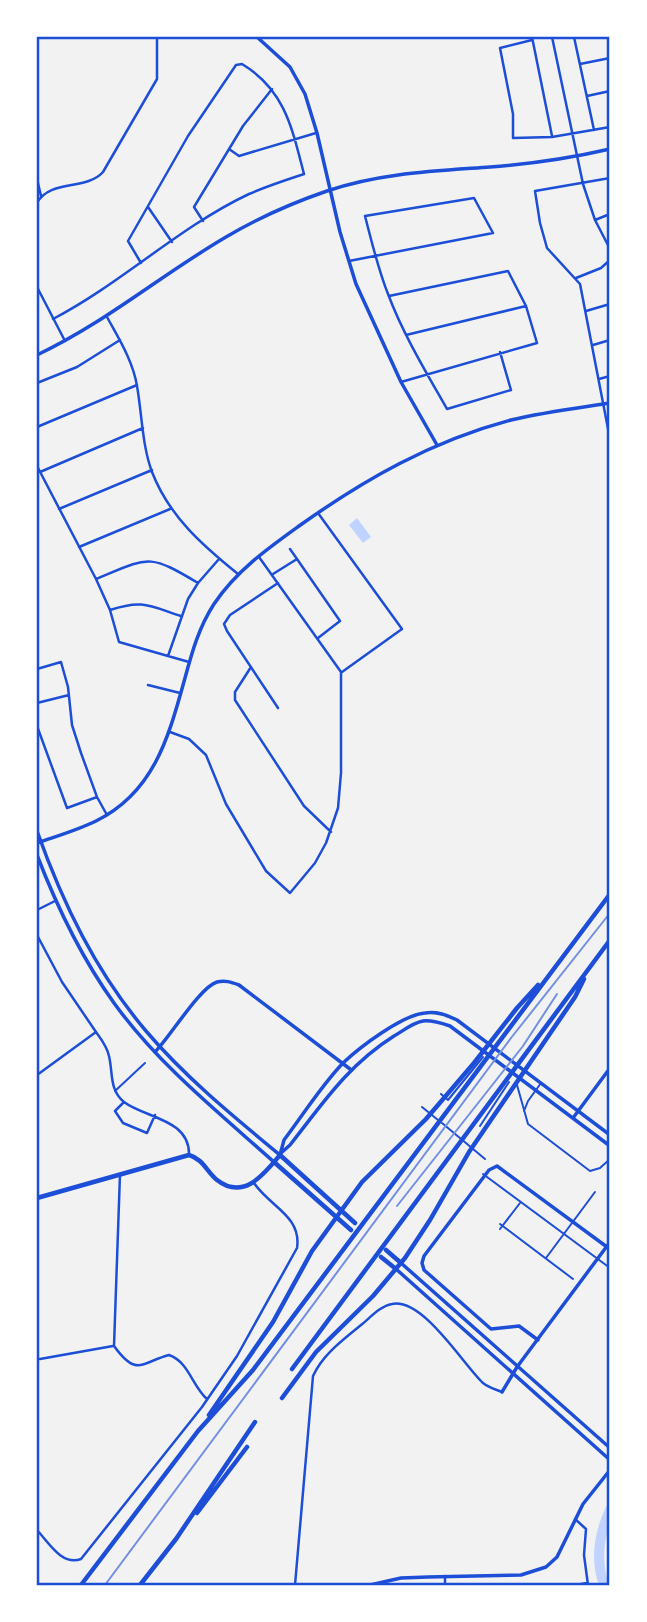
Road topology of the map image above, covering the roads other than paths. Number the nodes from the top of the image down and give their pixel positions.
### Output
1 (156, 37) edge
2 (257, 37) edge
3 (552, 37) edge
4 (574, 37) edge
5 (532, 38) edge
6 (610, 58) edge
7 (580, 64) junction
8 (272, 89) junction
9 (610, 91) edge
10 (587, 96) junction
11 (610, 127) edge
12 (594, 130) junction
13 (317, 133) junction
14 (573, 134) junction
15 (552, 137) junction
16 (295, 139) junction
17 (229, 149) junction
18 (610, 149) edge
19 (577, 156) junction
20 (610, 178) edge
21 (37, 179) edge
22 (583, 184) junction
23 (331, 190) junction
24 (41, 196) junction
25 (37, 203) edge
26 (148, 207) junction
27 (610, 214) edge
28 (595, 220) junction
29 (203, 221) junction
30 (172, 242) junction
31 (610, 249) edge
32 (375, 256) junction
33 (610, 260) edge
34 (349, 261) junction
35 (141, 263) junction
36 (576, 278) junction
37 (37, 287) edge
38 (388, 296) junction
39 (610, 304) edge
40 (526, 306) junction
41 (586, 311) junction
42 (107, 317) junction
43 (54, 318) junction
44 (406, 335) junction
45 (120, 340) junction
46 (610, 340) edge
47 (65, 341) junction
48 (593, 345) junction
49 (500, 352) junction
50 (37, 355) edge
51 (427, 374) junction
52 (610, 376) edge
53 (598, 379) junction
54 (401, 382) junction
55 (37, 383) edge
56 (137, 384) junction
57 (610, 403) edge
58 (603, 404) junction
59 (37, 427) edge
60 (143, 428) junction
61 (609, 428) edge
62 (610, 439) edge
63 (437, 444) junction
64 (37, 466) edge
65 (152, 470) junction
66 (40, 472) junction
67 (59, 509) junction
68 (171, 509) junction
69 (318, 513) junction
70 (79, 547) junction
71 (290, 549) dead end
72 (259, 556) junction
73 (219, 559) junction
74 (297, 559) junction
75 (237, 574) junction
76 (273, 575) junction
77 (96, 579) junction
78 (198, 583) junction
79 (278, 583) junction
80 (110, 610) junction
81 (181, 616) junction
82 (317, 638) junction
83 (168, 656) junction
84 (189, 662) junction
85 (251, 667) junction
86 (37, 669) edge
87 (341, 672) junction
88 (148, 685) dead end
89 (180, 693) junction
90 (69, 695) junction
91 (37, 703) edge
92 (278, 708) dead end
93 (37, 726) edge
94 (170, 732) junction
95 (97, 797) junction
96 (107, 815) junction
97 (37, 831) edge
98 (331, 832) junction
99 (39, 842) edge
100 (37, 855) edge
101 (610, 894) edge
102 (55, 901) junction
103 (37, 910) edge
104 (37, 935) edge
105 (610, 940) edge
106 (591, 966) junction
107 (96, 1031) junction
108 (497, 1039) junction
109 (160, 1047) junction
110 (155, 1052) junction
111 (483, 1057) dead end
112 (145, 1063) dead end
113 (342, 1064) junction
114 (610, 1068) edge
115 (351, 1069) junction
116 (508, 1069) junction
117 (37, 1074) edge
118 (509, 1083) dead end
119 (541, 1083) junction
120 (536, 1090) junction
121 (115, 1091) junction
122 (441, 1094) dead end
123 (124, 1102) junction
124 (422, 1107) dead end
125 (578, 1111) junction
126 (524, 1112) junction
127 (155, 1115) junction
128 (573, 1118) junction
129 (123, 1123) junction
130 (480, 1126) dead end
131 (120, 1129) dead end
132 (610, 1135) edge
133 (610, 1146) edge
134 (189, 1155) junction
135 (280, 1155) junction
136 (485, 1159) dead end
137 (610, 1160) edge
138 (274, 1162) junction
139 (120, 1174) junction
140 (483, 1174) dead end
141 (254, 1183) junction
142 (595, 1192) dead end
143 (37, 1198) edge
144 (521, 1202) junction
145 (341, 1210) junction
146 (337, 1218) junction
147 (355, 1223) dead end
148 (351, 1230) dead end
149 (563, 1234) junction
150 (610, 1242) edge
151 (607, 1247) junction
152 (386, 1250) dead end
153 (381, 1256) dead end
154 (545, 1259) junction
155 (401, 1263) junction
156 (610, 1268) edge
157 (396, 1269) junction
158 (573, 1279) dead end
159 (538, 1340) junction
160 (114, 1346) junction
161 (40, 1359) dead end
162 (517, 1367) junction
163 (292, 1369) dead end
164 (513, 1373) junction
165 (502, 1392) joint
166 (282, 1398) dead end
167 (207, 1399) junction
168 (255, 1422) dead end
169 (198, 1431) junction
170 (247, 1447) dead end
171 (610, 1448) edge
172 (610, 1460) edge
173 (610, 1469) edge
174 (575, 1519) junction
175 (37, 1530) edge
176 (176, 1539) junction
177 (445, 1576) junction
178 (588, 1584) edge
179 (81, 1585) edge
180 (141, 1585) edge
181 (295, 1585) edge
182 (370, 1585) edge
183 (445, 1585) edge
184 (575, 1585) edge

1 - 24 street
2 - 13 street
3 - 14 street
4 - 7 street
5 - 15 street
5 - 15 street
6 - 7 street
7 - 10 street
8 - 16 street
8 - 17 street
8 - 26 street
9 - 10 street
10 - 12 street
11 - 12 street
12 - 14 street
13 - 16 street
13 - 23 street
14 - 15 street
14 - 19 street
16 - 17 street
16 - 29 street
17 - 29 street
18 - 19 street
19 - 22 street
19 - 23 street
20 - 22 street
21 - 24 street
22 - 28 street
22 - 36 street
23 - 34 street
23 - 42 street
24 - 25 street
26 - 30 street
26 - 35 street
27 - 28 street
28 - 31 street
29 - 30 street
30 - 35 street
32 - 32 street
32 - 34 street
32 - 38 street
33 - 36 street
34 - 54 street
35 - 43 street
36 - 41 street
37 - 43 street
38 - 40 street
38 - 44 street
39 - 41 street
40 - 44 street
40 - 49 street
41 - 48 street
42 - 45 street
42 - 47 street
43 - 47 street
44 - 51 street
45 - 55 street
45 - 56 street
46 - 48 street
47 - 50 street
48 - 53 street
49 - 51 street
49 - 51 street
51 - 54 street
52 - 53 street
53 - 58 street
54 - 63 street
56 - 59 street
56 - 60 street
57 - 58 street
58 - 61 street
58 - 63 street
60 - 65 street
60 - 66 street
61 - 62 street
63 - 69 street
64 - 66 street
65 - 67 street
65 - 68 street
66 - 67 street
67 - 70 street
68 - 70 street
68 - 73 street
69 - 72 street
69 - 87 street
70 - 77 street
71 - 74 street
72 - 75 street
72 - 76 street
73 - 75 street
73 - 78 street
74 - 76 street
74 - 82 street
75 - 84 street
76 - 79 street
77 - 78 street
77 - 80 street
78 - 81 street
79 - 82 street
79 - 85 street
80 - 81 street
80 - 83 street
81 - 83 street
82 - 87 street
83 - 84 street
84 - 89 street
85 - 92 street
85 - 98 street
86 - 90 street
87 - 98 street
88 - 89 street
89 - 94 street
90 - 91 street
90 - 95 street
93 - 95 street
94 - 96 street
94 - 98 street
95 - 96 street
96 - 99 street
97 - 99 street
99 - 109 street
100 - 102 street
101 - 108 main road
102 - 103 street
102 - 110 street
104 - 107 street
105 - 106 main road
106 - 155 main road
106 - 163 main road
107 - 117 street
107 - 121 street
108 - 145 main road
108 - 169 main road
109 - 110 street
109 - 113 street
109 - 135 street
110 - 138 street
111 - 122 street
112 - 121 street
113 - 115 street
113 - 119 street
113 - 135 street
114 - 125 street
115 - 116 street
115 - 135 street
116 - 120 street
116 - 126 street
118 - 130 street
119 - 120 street
119 - 125 street
120 - 126 street
120 - 128 street
121 - 123 street
123 - 127 street
123 - 129 street
124 - 136 street
125 - 128 street
125 - 132 street
126 - 137 street
127 - 129 street
127 - 134 street
128 - 133 street
129 - 131 street
134 - 139 main road
134 - 141 main road
135 - 138 main road
135 - 145 main road
138 - 141 main road
138 - 146 main road
139 - 143 main road
139 - 160 street
140 - 144 street
141 - 167 street
142 - 149 street
144 - 149 street
144 - 154 street
145 - 146 main road
145 - 147 main road
146 - 148 main road
146 - 169 main road
149 - 154 street
149 - 156 street
150 - 151 street
151 - 159 street
151 - 159 street
152 - 155 main road
153 - 157 main road
154 - 158 street
155 - 157 main road
155 - 162 street
157 - 164 street
157 - 166 main road
159 - 162 street
160 - 161 street
160 - 167 street
162 - 164 street
162 - 171 street
164 - 165 street
164 - 172 street
165 - 181 street
167 - 175 street
168 - 176 main road
169 - 179 main road
170 - 176 main road
173 - 174 street
174 - 177 street
174 - 178 street
176 - 180 main road
177 - 182 street
177 - 183 street
178 - 184 street

